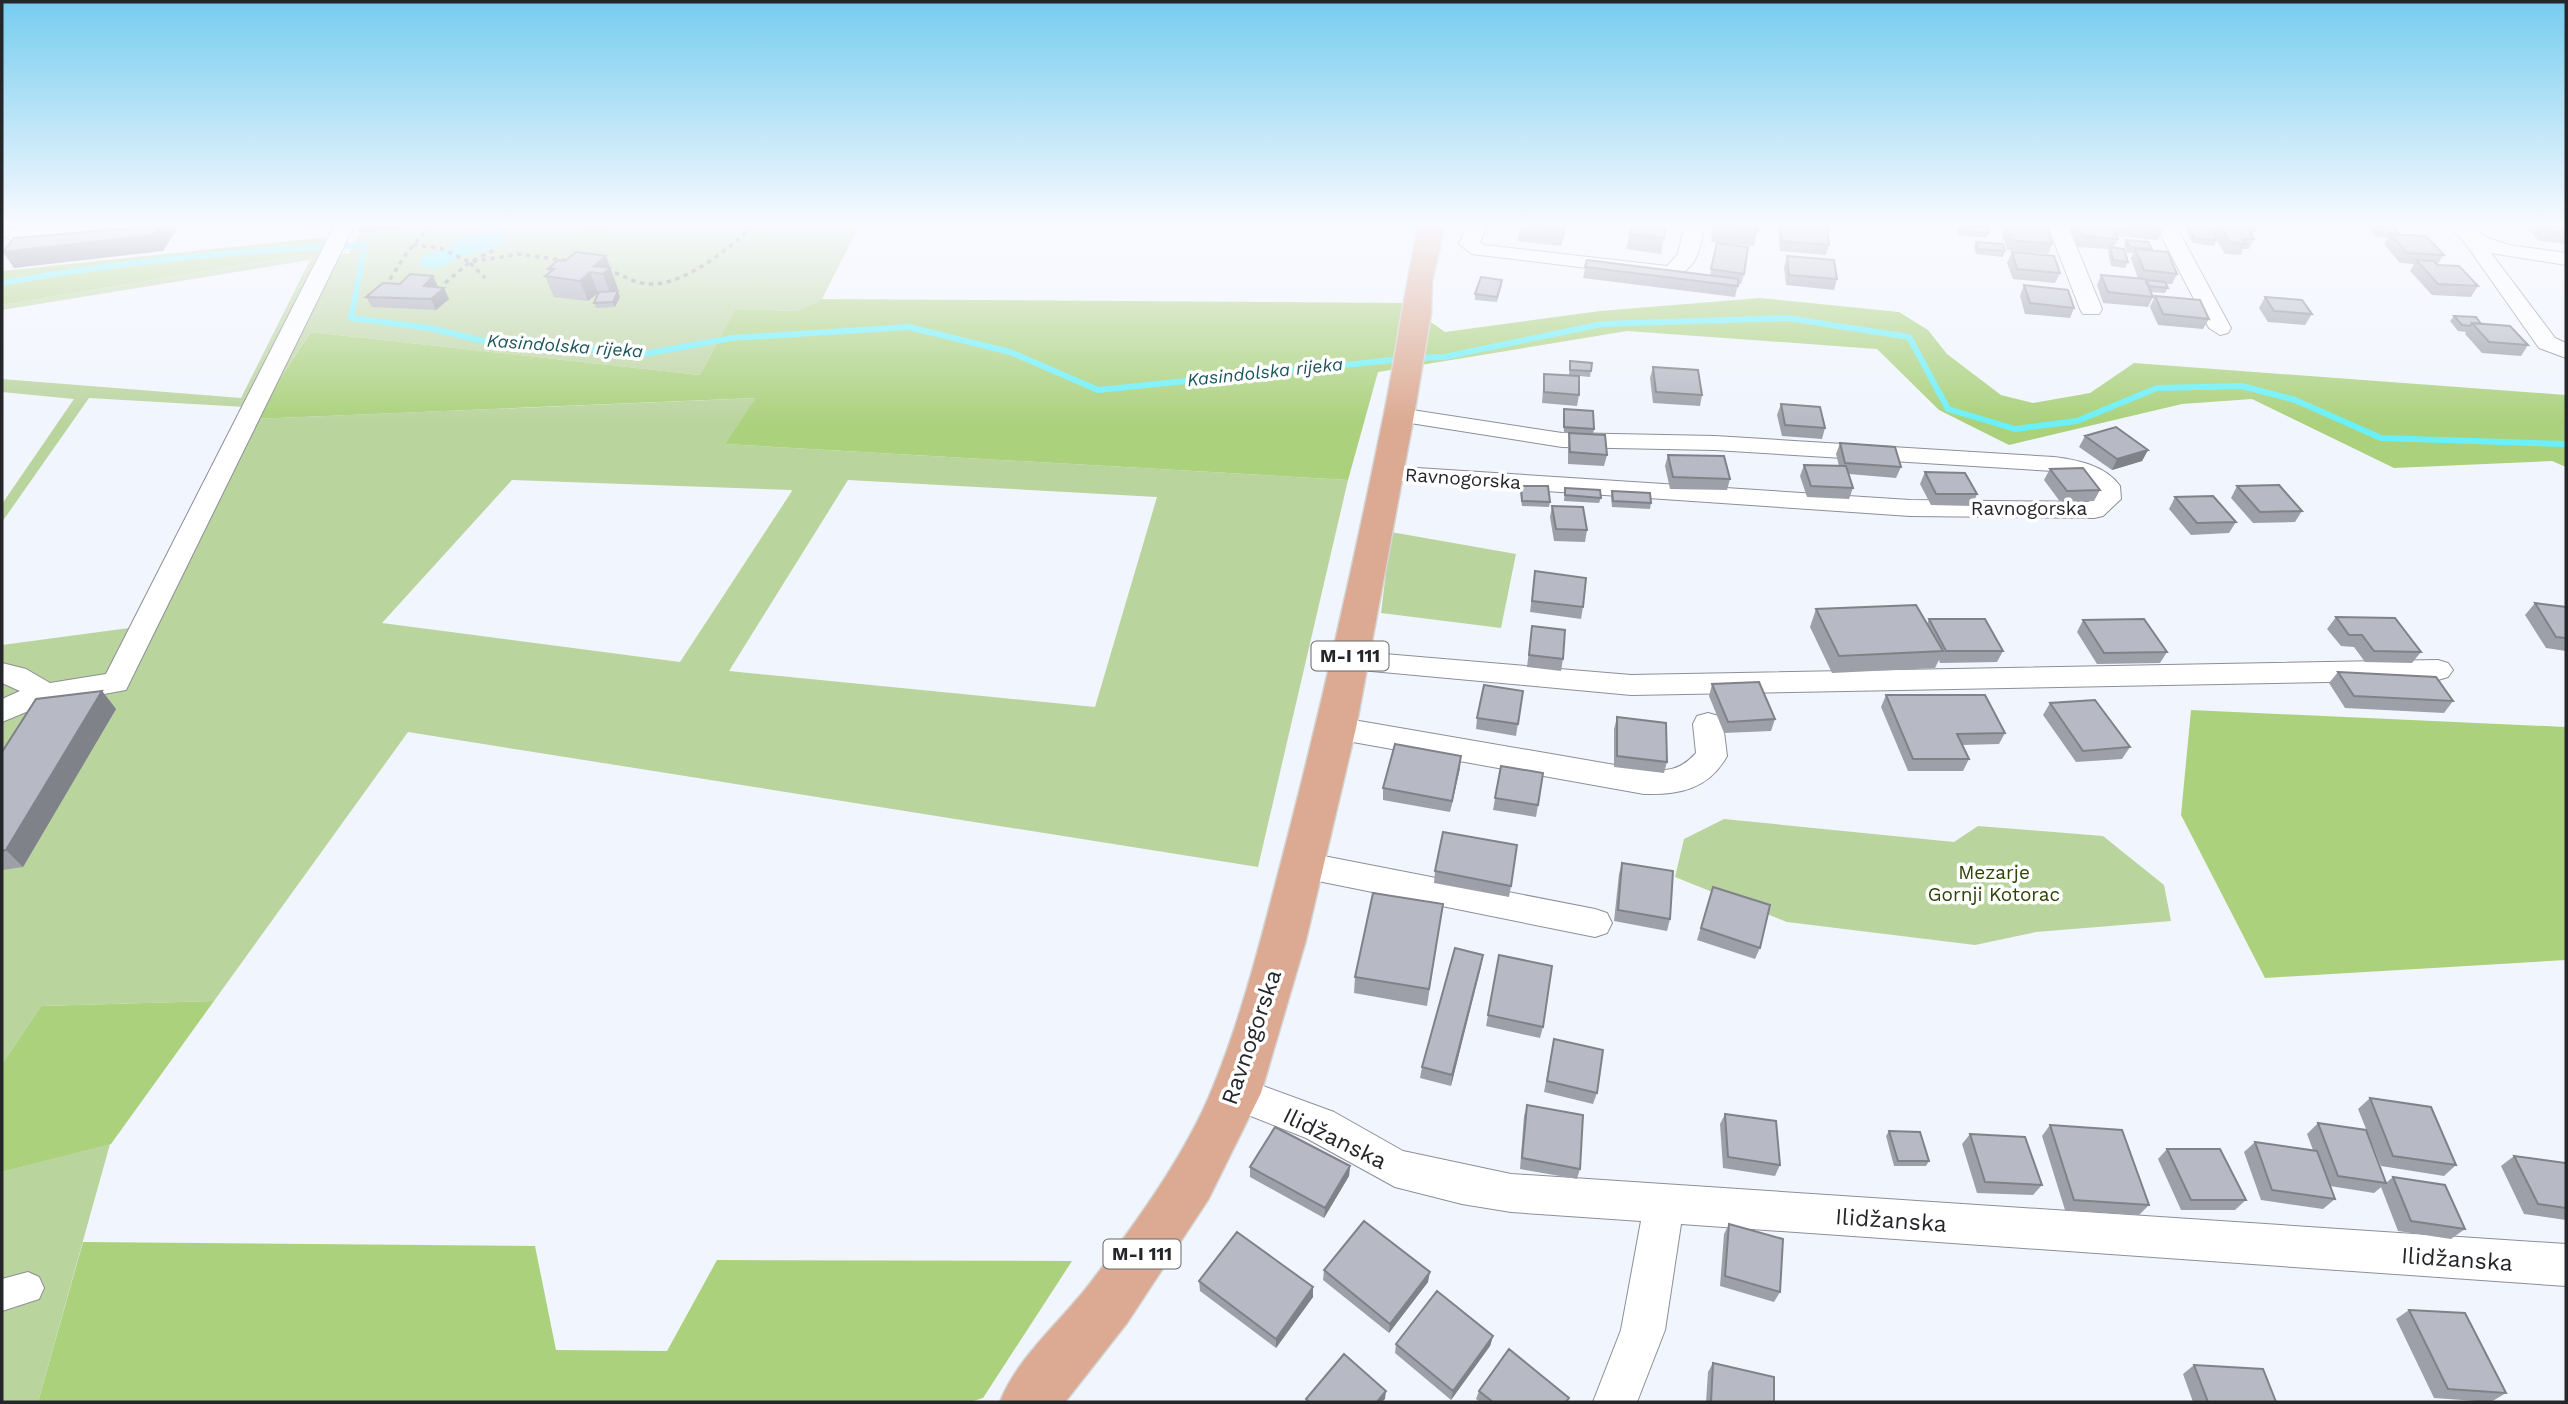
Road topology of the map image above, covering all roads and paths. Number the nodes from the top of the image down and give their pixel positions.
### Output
1 (312, 292) edge
2 (381, 292) edge
3 (1418, 292) edge
4 (2084, 292) edge
5 (2201, 292) edge
6 (2509, 292) edge
7 (379, 294) edge
8 (2091, 309) dead end
9 (2220, 328) dead end
10 (2566, 351) edge
11 (1399, 415) junction
12 (1386, 473) junction
13 (1349, 661) junction
14 (2438, 670) dead end
15 (2, 674) edge
16 (37, 696) junction
17 (2, 711) edge
18 (1708, 724) dead end
19 (1336, 728) junction
20 (1303, 865) junction
21 (1595, 923) dead end
22 (1236, 1093) junction
23 (1664, 1205) junction
24 (2566, 1265) edge
25 (1029, 1402) edge
26 (1615, 1402) edge

1 - 16 street
2 - 7 path
3 - 11 main road, Ravnogorska / M-I 111
4 - 8 street
5 - 9 street
6 - 10 street
11 - 12 main road, Ravnogorska / M-I 111
11 - 12 street, Ravnogorska
12 - 13 main road, Ravnogorska / M-I 111
13 - 14 street
13 - 19 main road, Ravnogorska / M-I 111
15 - 16 street
16 - 17 street
18 - 19 street
19 - 20 main road, Ravnogorska / M-I 111
20 - 21 street
20 - 22 main road, Ravnogorska / M-I 111
22 - 23 street, Ilidžanska
22 - 25 main road, Ravnogorska / M-I 111
23 - 24 street, Ilidžanska
23 - 26 street

